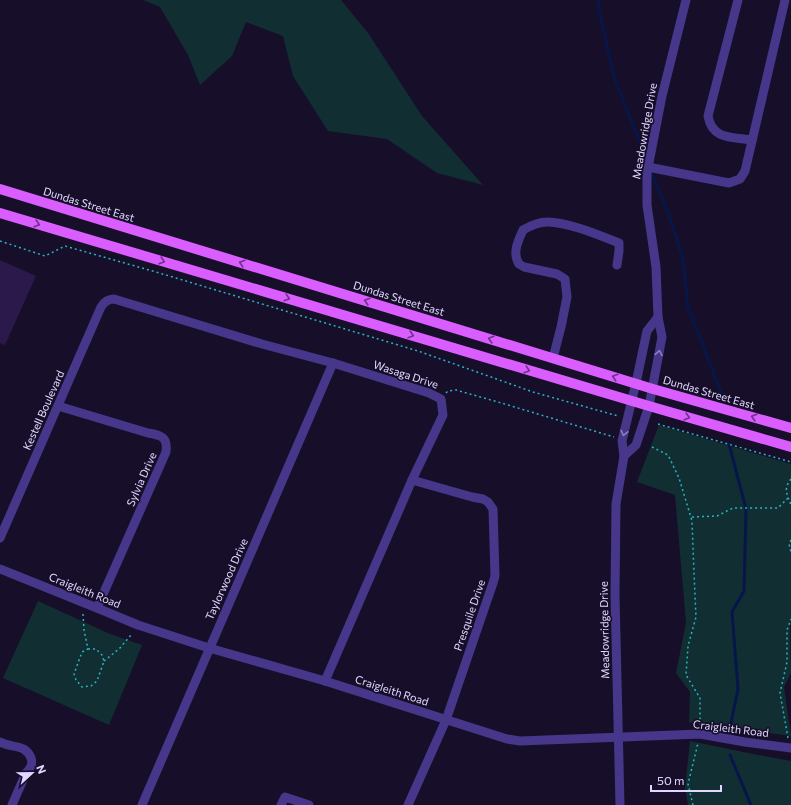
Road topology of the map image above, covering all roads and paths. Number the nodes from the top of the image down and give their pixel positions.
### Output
1 (686, 0) edge
2 (738, 0) edge
3 (785, 0) edge
4 (752, 140) junction
5 (648, 167) junction
6 (0, 189) edge
7 (0, 213) edge
8 (0, 241) edge
9 (617, 265) dead end
10 (114, 299) joint
11 (658, 317) junction
12 (553, 358) junction
13 (333, 363) junction
14 (636, 383) junction
15 (653, 388) junction
16 (441, 399) junction
17 (632, 401) junction
18 (58, 406) junction
19 (649, 406) junction
20 (618, 416) dead end
21 (658, 424) dead end
22 (791, 428) edge
23 (615, 437) dead end
24 (652, 447) dead end
25 (791, 447) edge
26 (624, 456) junction
27 (791, 462) edge
28 (791, 479) edge
29 (412, 480) junction
30 (788, 498) junction
31 (791, 506) edge
32 (691, 517) junction
33 (0, 538) edge
34 (791, 540) edge
35 (791, 552) edge
36 (0, 569) edge
37 (97, 608) junction
38 (83, 614) dead end
39 (791, 619) edge
40 (132, 634) dead end
41 (209, 648) junction
42 (88, 649) junction
43 (104, 661) junction
44 (325, 681) junction
45 (446, 720) junction
46 (700, 734) junction
47 (618, 737) junction
48 (0, 742) edge
49 (790, 748) edge
50 (12, 805) edge
51 (142, 805) edge
52 (281, 805) edge
53 (309, 805) edge
54 (408, 805) edge
55 (620, 805) edge
56 (693, 805) edge

1 - 5 street, Meadowridge Drive
2 - 4 street
3 - 4 street
4 - 5 street
5 - 11 street, Meadowridge Drive
12 -> 6 main road, Dundas Street East
7 -> 17 main road
8 - 20 path
9 - 12 street
10 - 13 street, Wasaga Drive
10 - 18 street, Kestell Boulevard
11 - 14 street, Meadowridge Drive
15 -> 11 street, Meadowridge Drive
14 -> 12 main road, Dundas Street East
13 - 16 street, Wasaga Drive
13 - 41 street, Taylorwood Drive
14 - 15 main road, Dundas Street East
14 - 17 street, Meadowridge Drive
15 - 19 street, Meadowridge Drive
22 -> 15 main road, Dundas Street East
16 - 23 path
16 - 29 street, Wasaga Drive
17 - 19 main road
17 -> 26 street, Meadowridge Drive
18 - 33 street, Kestell Boulevard
18 - 37 street, Sylvia Drive
19 -> 25 main road
19 - 26 street, Meadowridge Drive
21 - 27 path
24 - 32 path
26 - 47 street, Meadowridge Drive
28 - 30 path
29 - 44 street, Wasaga Drive
29 - 45 street, Presquile Drive
30 - 31 path
30 - 32 path
32 - 46 path
34 - 35 path
36 - 37 street, Craigleith Road
37 - 41 street, Craigleith Road
38 - 42 path
39 - 49 path
40 - 43 path
41 - 44 street, Craigleith Road
41 - 51 street, Taylorwood Drive
42 - 43 path
42 - 43 path
44 - 45 street, Craigleith Road
45 - 47 street, Craigleith Road
45 - 54 street, Presquile Drive
46 - 47 street, Craigleith Road
46 - 49 street, Craigleith Road
46 - 56 path
47 - 55 street, Meadowridge Drive
48 - 50 street
52 - 53 street

